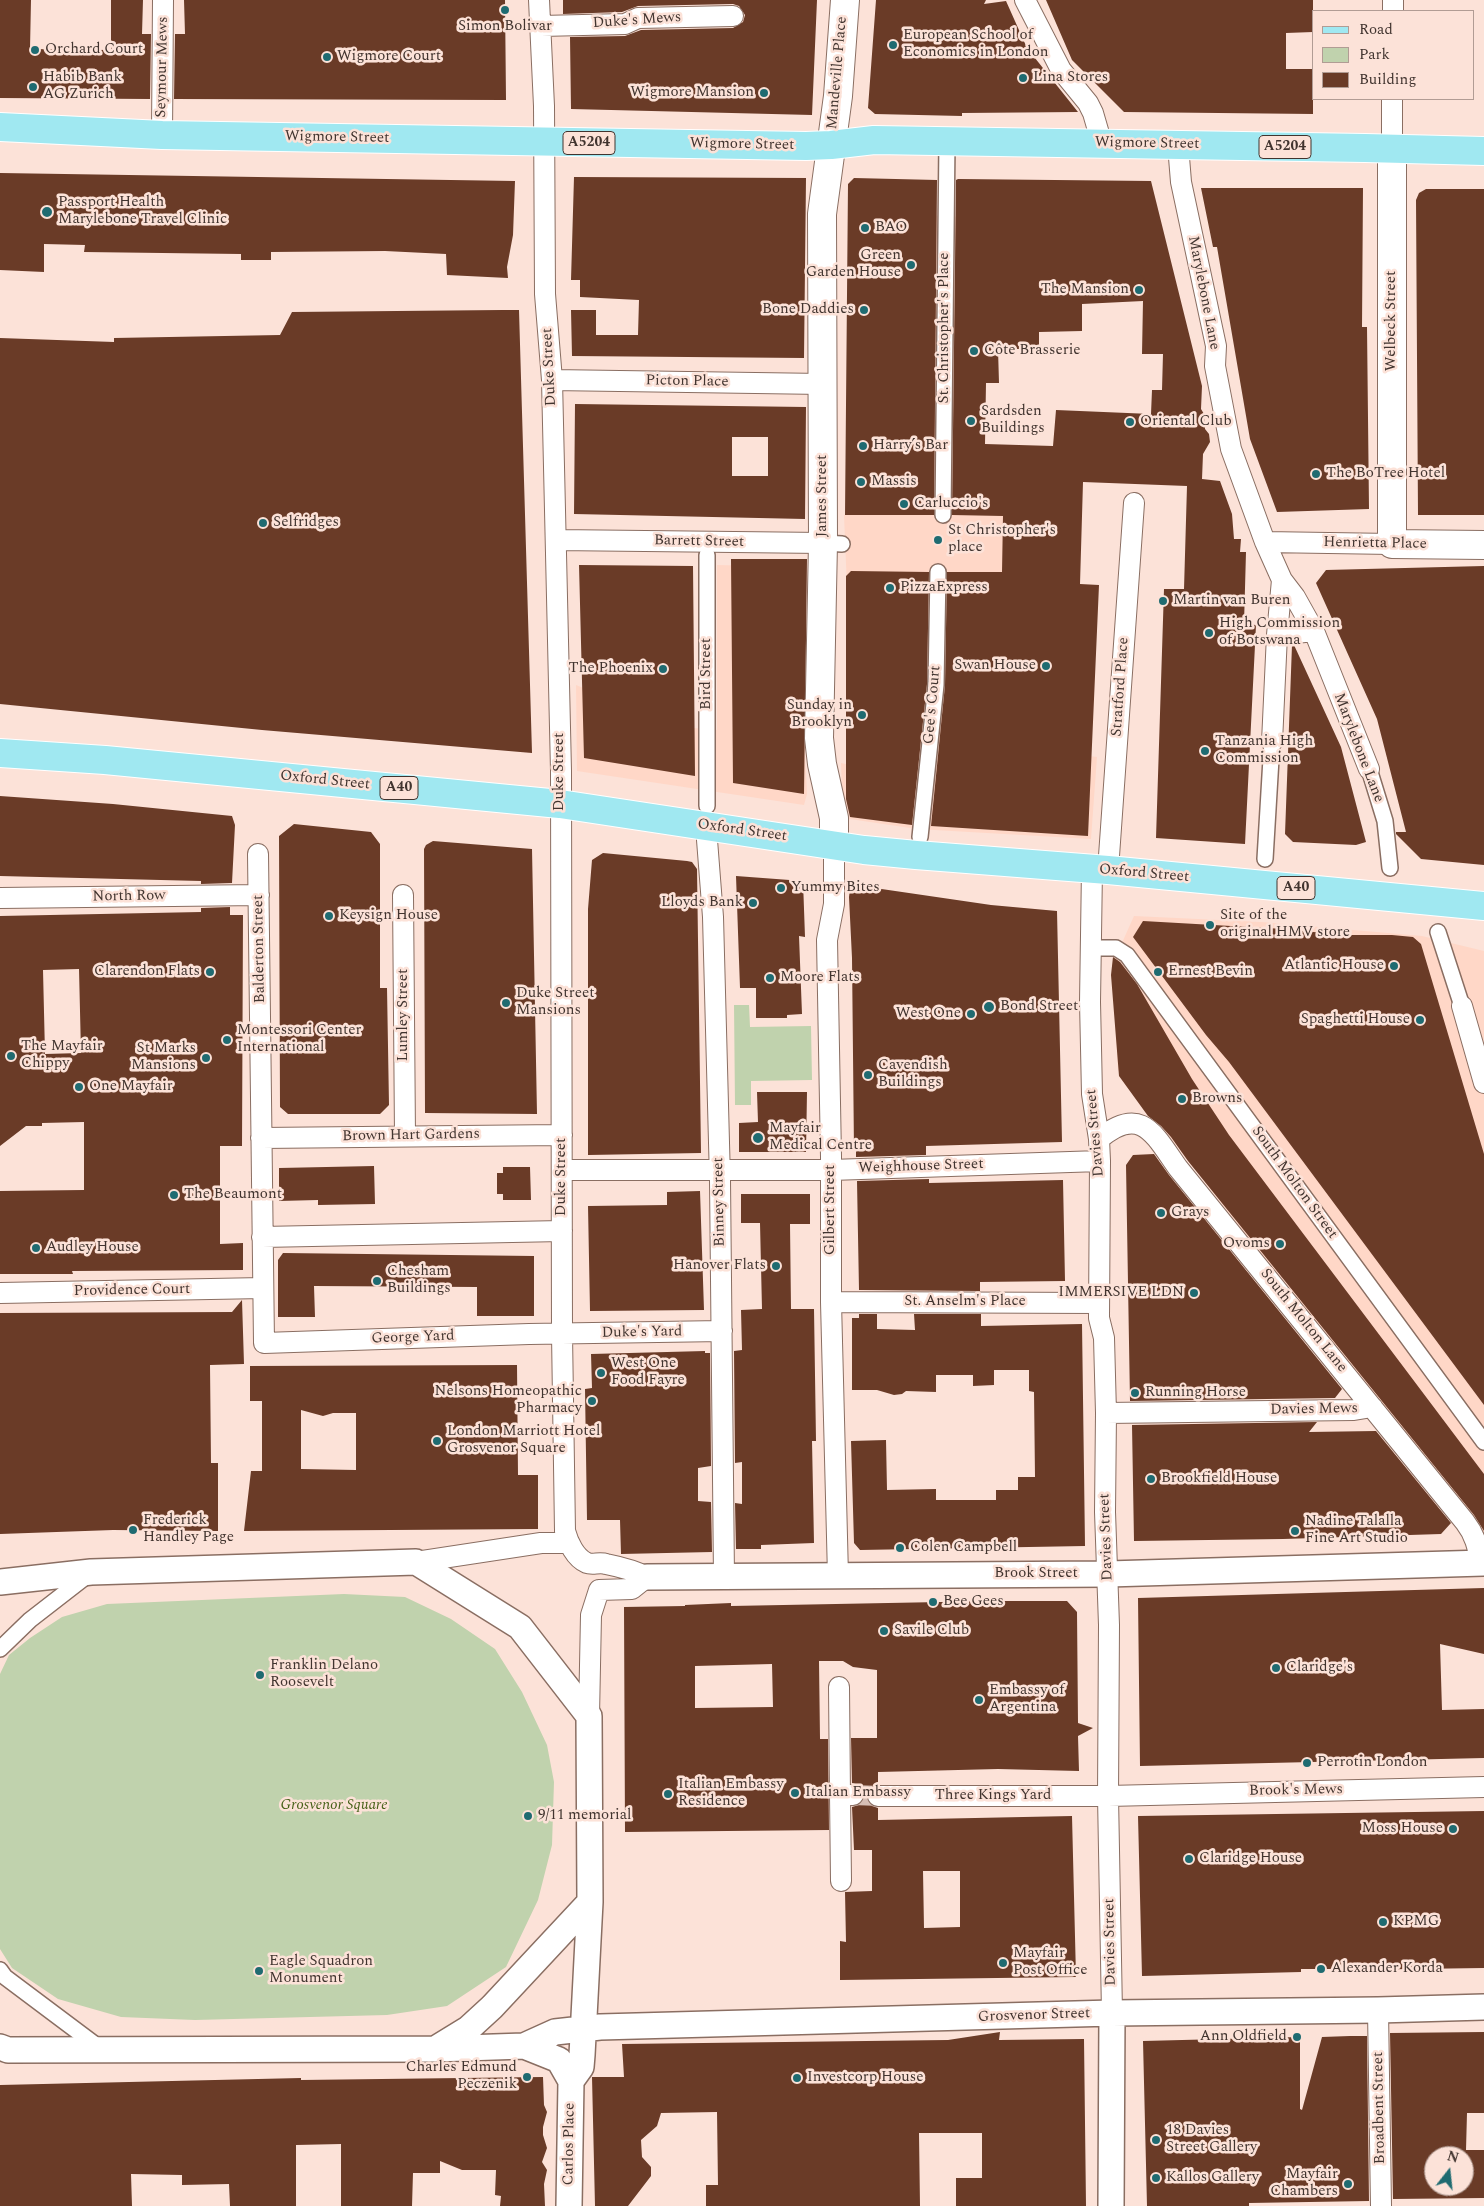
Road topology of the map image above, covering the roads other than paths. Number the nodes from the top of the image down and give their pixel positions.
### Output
1 (163, 0) edge
2 (539, 0) edge
3 (844, 0) edge
4 (1025, 0) edge
5 (734, 16) dead end
6 (541, 26) junction
7 (1392, 100) edge
8 (0, 127) edge
9 (162, 135) junction
10 (545, 142) junction
11 (947, 142) junction
12 (1102, 144) junction
13 (831, 145) junction
14 (1178, 145) junction
15 (1392, 149) junction
16 (1484, 152) edge
17 (552, 380) junction
18 (823, 384) junction
19 (1134, 503) dead end
20 (943, 515) dead end
21 (556, 540) junction
22 (1265, 542) junction
23 (832, 544) junction
24 (1392, 544) junction
25 (1484, 545) edge
26 (706, 548) junction
27 (938, 572) dead end
28 (1282, 580) junction
29 (1314, 631) junction
30 (1277, 635) junction
31 (1272, 742) joint
32 (0, 753) edge
33 (1369, 769) joint
34 (560, 804) junction
35 (707, 816) junction
36 (920, 837) dead end
37 (834, 845) junction
38 (258, 854) dead end
39 (1265, 859) dead end
40 (1390, 868) dead end
41 (1100, 870) junction
42 (259, 895) junction
43 (404, 895) dead end
44 (0, 898) edge
45 (1484, 906) edge
46 (1438, 932) dead end
47 (1090, 948) junction
48 (1462, 1006) joint
49 (1484, 1083) edge
50 (562, 1134) junction
51 (405, 1136) junction
52 (261, 1138) junction
53 (1099, 1139) junction
54 (1100, 1161) junction
55 (562, 1170) junction
56 (720, 1170) junction
57 (831, 1170) junction
58 (562, 1231) junction
59 (262, 1237) junction
60 (263, 1288) junction
61 (0, 1293) edge
62 (831, 1302) junction
63 (1099, 1303) junction
64 (722, 1331) junction
65 (562, 1334) junction
66 (264, 1343) joint
67 (1372, 1407) junction
68 (1106, 1413) junction
69 (1484, 1442) edge
70 (569, 1543) junction
71 (416, 1562) junction
72 (587, 1562) junction
73 (1482, 1563) edge
74 (91, 1572) junction
75 (1108, 1574) junction
76 (838, 1576) junction
77 (647, 1577) junction
78 (724, 1577) junction
79 (6, 1579) edge
80 (599, 1590) junction
81 (0, 1649) edge
82 (838, 1687) dead end
83 (589, 1716) junction
84 (1484, 1787) edge
85 (878, 1796) tunnel mouth
86 (1108, 1796) junction
87 (840, 1881) dead end
88 (590, 1902) junction
89 (0, 1970) edge
90 (1484, 2007) edge
91 (1378, 2010) junction
92 (1112, 2013) junction
93 (584, 2028) junction
94 (524, 2046) junction
95 (434, 2049) junction
96 (102, 2050) junction
97 (3, 2051) edge
98 (571, 2081) junction
99 (569, 2206) edge
100 (1111, 2206) edge
101 (1381, 2206) edge

1 - 9 street, Seymour Mews
2 - 6 street, Duke Street
3 - 13 main road, Mandeville Place
4 - 12 street
5 - 6 street, Duke's Mews
6 - 10 street, Duke Street
7 - 15 street, Welbeck Street
8 - 9 main road, Wigmore Street / A5204
9 - 10 main road, Wigmore Street / A5204
10 - 13 main road, Wigmore Street / A5204
10 - 17 street, Duke Street
11 - 12 main road, Wigmore Street / A5204
11 - 13 main road, Wigmore Street / A5204
11 - 20 street, St. Christopher's Place
12 - 14 main road, Wigmore Street / A5204
13 - 18 main road, James Street
14 - 15 main road, Wigmore Street / A5204
14 - 22 street, Marylebone Lane
15 - 16 main road, Wigmore Street / A5204
15 - 24 main road, Welbeck Street
17 - 18 street, Picton Place
17 - 21 street, Duke Street
18 - 23 main road, James Street
19 - 41 street, Stratford Place
21 - 26 street, Barrett Street
21 - 34 street, Duke Street
22 - 24 street, Henrietta Place
22 - 28 street, Marylebone Lane
23 - 26 street, Barrett Street
23 - 37 main road, James Street
24 - 25 main road, Henrietta Place
26 - 35 street, Bird Street
27 - 36 street, Gee's Court
28 - 29 street, Marylebone Lane
28 - 30 street, Marylebone Lane
29 - 30 street
29 - 33 street, Marylebone Lane
30 - 31 street, Marylebone Lane
31 - 39 street, Marylebone Lane
32 - 34 main road, Oxford Street / A40
33 - 40 street, Marylebone Lane
34 - 35 main road, Oxford Street / A40
34 - 50 street, Duke Street
35 - 37 main road, Oxford Street / A40
35 - 56 street, Binney Street
37 - 41 main road, Oxford Street / A40
37 - 57 street, Gilbert Street
38 - 42 street, Balderton Street
41 - 45 main road, Oxford Street / A40
41 - 47 street, Davies Street
42 - 44 street, North Row
42 - 52 street, Balderton Street
43 - 51 street, Lumley Street
46 - 48 street
47 - 53 street, Davies Street
47 - 69 street, South Molton Street
48 - 49 street
50 - 51 street, Brown Hart Gardens
50 - 55 street, Duke Street
51 - 52 street, Brown Hart Gardens
52 - 59 street, Balderton Street
53 - 54 street, Davies Street
53 - 67 street, South Molton Lane
54 - 57 street, Weighhouse Street
54 - 63 street, Davies Street
55 - 56 street, Weighhouse Street
55 - 58 street, Duke Street
56 - 57 street, Weighhouse Street
56 - 64 street, Binney Street
57 - 62 street, Gilbert Street
58 - 59 street
58 - 65 street, Duke Street
59 - 60 street, Balderton Street
60 - 61 street, Providence Court
60 - 66 street, Balderton Street
62 - 63 street, St. Anselm's Place
62 - 76 street, Gilbert Street
63 - 68 street, Davies Street
64 - 65 street, Duke's Yard
64 - 78 street, Binney Street
65 - 66 street, George Yard
65 - 70 street, Duke Street
67 - 68 street, Davies Mews
67 - 73 street, South Molton Lane
68 - 75 street, Davies Street
70 - 71 street
70 - 72 street
71 - 74 street
71 - 83 street
72 - 77 street, Brook Street
72 - 80 street
73 - 75 street, Brook Street
74 - 79 street
74 - 81 street
75 - 76 street, Brook Street
75 - 86 street, Davies Street
76 - 78 street, Brook Street
77 - 78 street, Brook Street
77 - 80 street, Brook Street
80 - 83 street
82 - 87 street
83 - 88 street
84 - 86 street, Brook's Mews
85 - 86 street, Three Kings Yard
86 - 92 street, Davies Street
88 - 93 street
88 - 95 street
89 - 96 street
90 - 91 street, Grosvenor Street
91 - 92 street, Grosvenor Street
91 - 101 street, Broadbent Street
92 - 93 street, Grosvenor Street
92 - 100 street, Davies Street
93 - 94 street
93 - 98 street, Carlos Place
94 - 95 street
94 - 98 street, Carlos Place
95 - 96 street
96 - 97 street
98 - 99 street, Carlos Place

